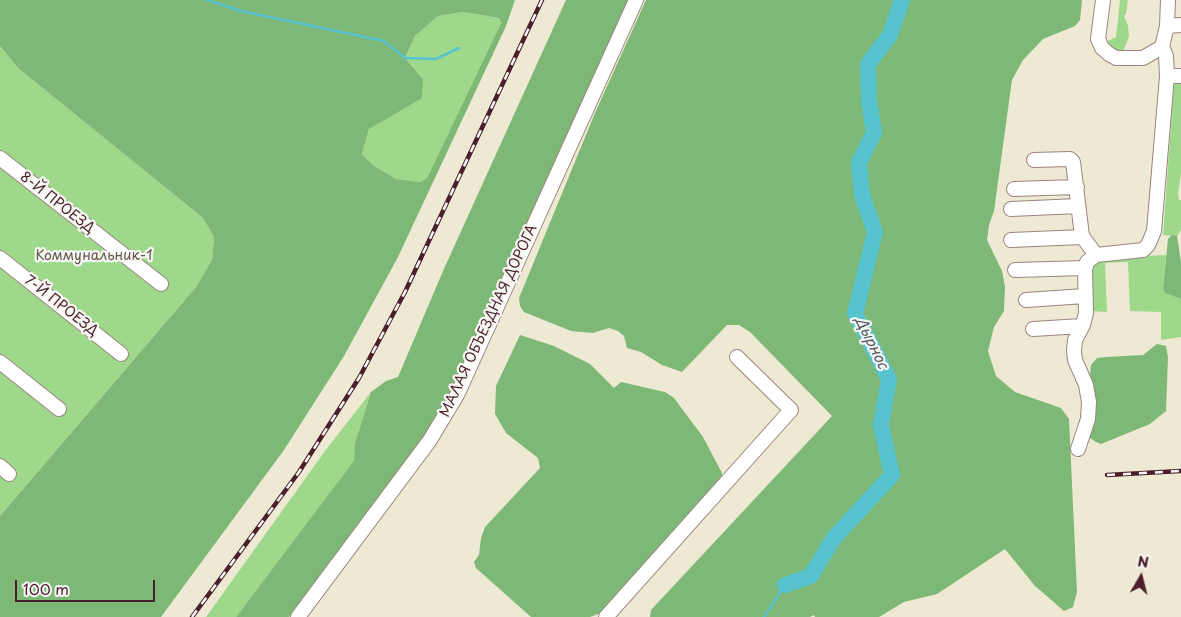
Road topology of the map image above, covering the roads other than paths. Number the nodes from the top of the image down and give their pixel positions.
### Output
1 (636, 0) edge
2 (1103, 0) edge
3 (1168, 0) edge
4 (1174, 25) edge
5 (1162, 46) junction
6 (1174, 76) edge
7 (0, 158) edge
8 (1034, 160) dead end
9 (1077, 187) junction
10 (1014, 189) dead end
11 (1078, 206) junction
12 (1012, 209) dead end
13 (1083, 237) junction
14 (1011, 240) dead end
15 (1096, 255) junction
16 (0, 258) edge
17 (1085, 268) junction
18 (1015, 270) dead end
19 (161, 284) dead end
20 (1086, 296) junction
21 (1026, 300) dead end
22 (1082, 326) junction
23 (1033, 329) dead end
24 (121, 354) dead end
25 (737, 357) dead end
26 (0, 362) edge
27 (59, 409) dead end
28 (1078, 449) dead end
29 (298, 617) edge
30 (606, 617) edge

1 - 29 street, МАЛАЯ ОБЪЕЗДНАЯ ДОРОГА
2 - 5 street
3 - 4 street
4 - 5 street
5 - 6 street
6 - 15 street
7 - 19 street, 8-Й ПРОЕЗД
8 - 9 street
9 - 10 street
9 - 11 street
11 - 12 street
11 - 13 street
13 - 14 street
13 - 15 street
15 - 17 street
16 - 24 street, 7-Й ПРОЕЗД
17 - 18 street
17 - 20 street
20 - 21 street
20 - 22 street
22 - 23 street
22 - 28 street
25 - 30 street
26 - 27 street

